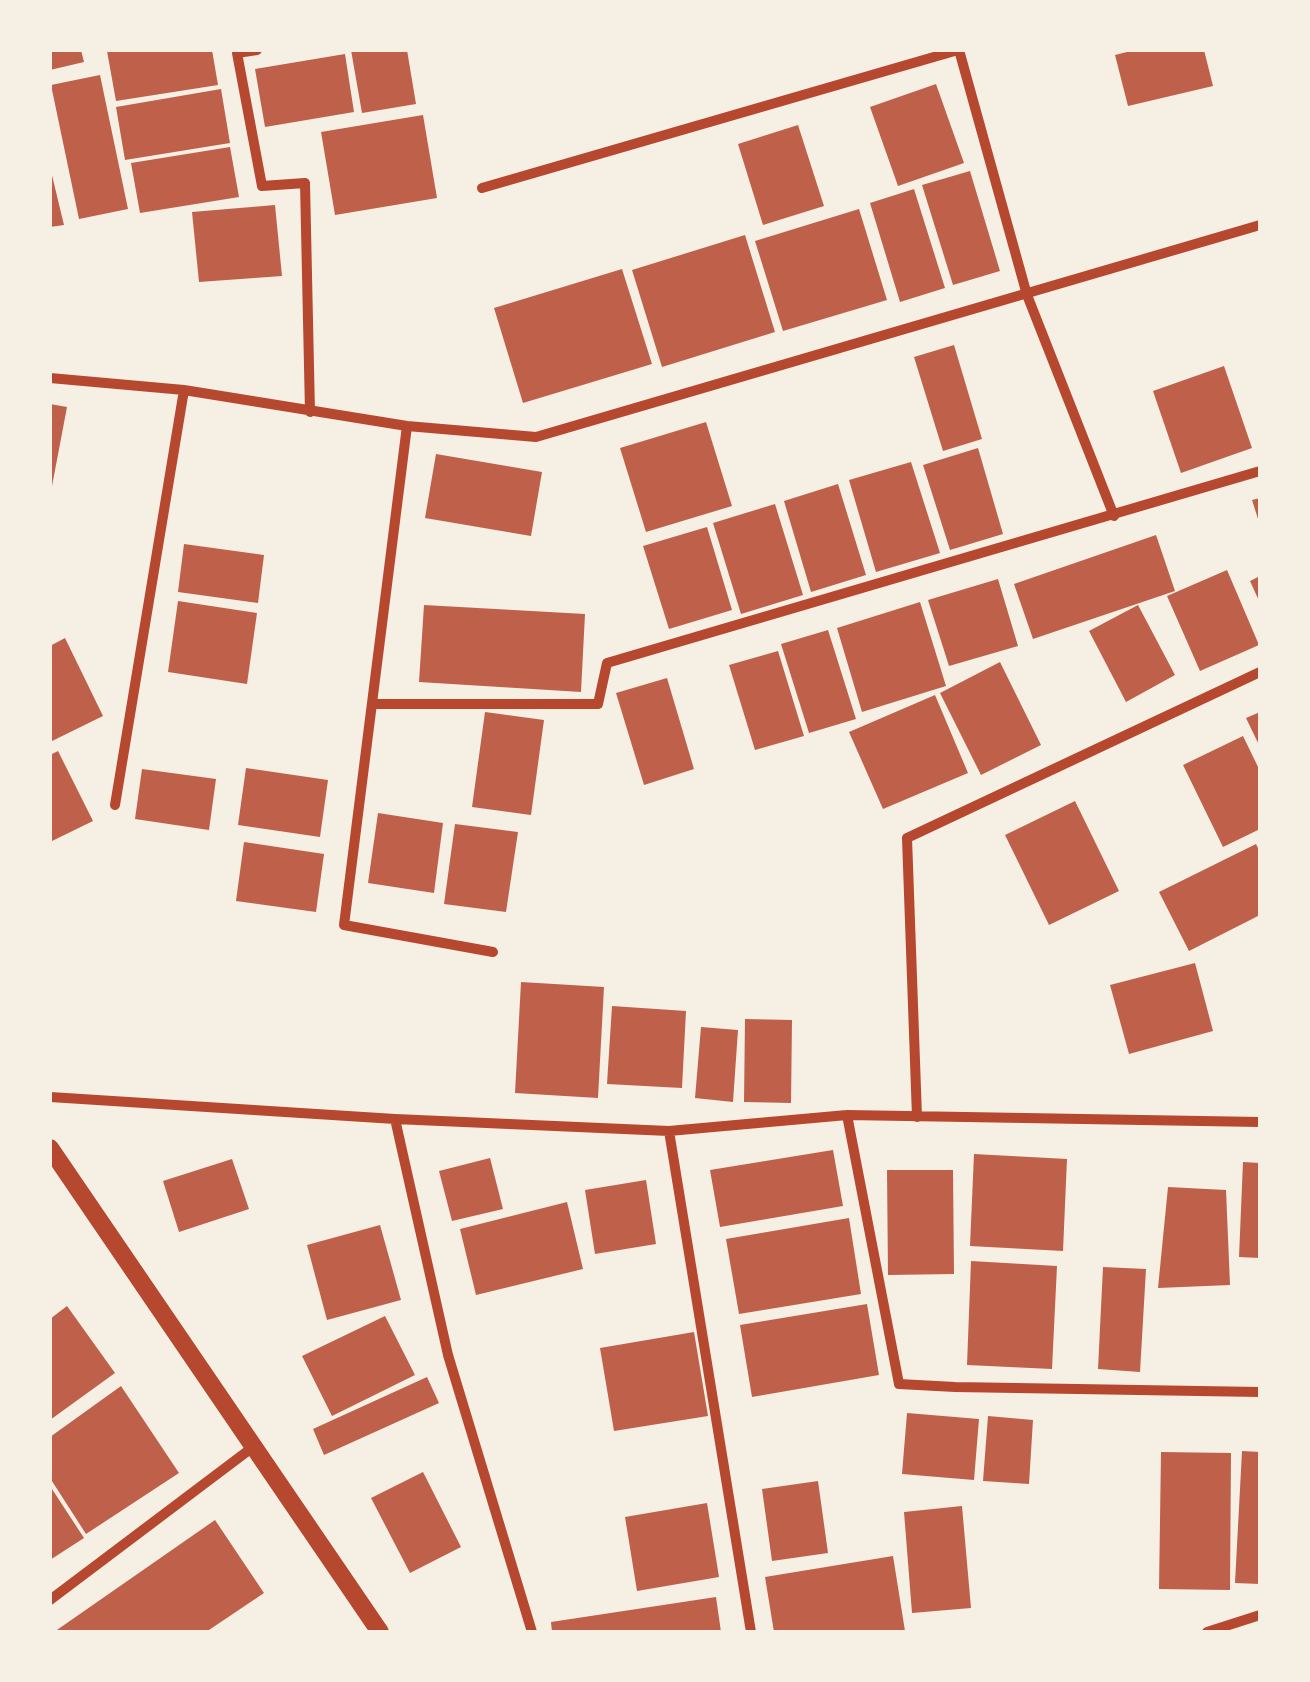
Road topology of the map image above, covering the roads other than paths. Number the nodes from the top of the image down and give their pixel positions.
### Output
1 (257, 50) edge
2 (958, 50) edge
3 (482, 188) dead end
4 (1260, 225) edge
5 (1028, 295) junction
6 (50, 378) edge
7 (184, 390) junction
8 (310, 412) junction
9 (407, 426) junction
10 (1260, 471) edge
11 (1114, 516) junction
12 (1260, 672) edge
13 (373, 704) junction
14 (115, 805) dead end
15 (493, 952) dead end
16 (50, 1097) edge
17 (847, 1116) junction
18 (917, 1117) junction
19 (395, 1119) junction
20 (1260, 1122) edge
21 (669, 1132) junction
22 (50, 1148) edge
23 (1260, 1392) edge
24 (254, 1447) junction
25 (50, 1600) edge
26 (1260, 1615) edge
27 (380, 1632) edge
28 (532, 1632) edge
29 (751, 1632) edge
30 (1208, 1632) edge

1 - 8 street
2 - 3 street
2 - 5 street
4 - 5 street
5 - 9 street
5 - 11 street
6 - 7 street
7 - 8 street
7 - 14 street
8 - 9 street
9 - 13 street
10 - 11 street
11 - 13 street
12 - 18 street
13 - 15 street
16 - 19 street
17 - 18 street
17 - 21 street
17 - 23 street
18 - 20 street
19 - 21 street
19 - 28 street
21 - 29 street
22 - 24 street
24 - 25 street
24 - 27 street
26 - 30 street

